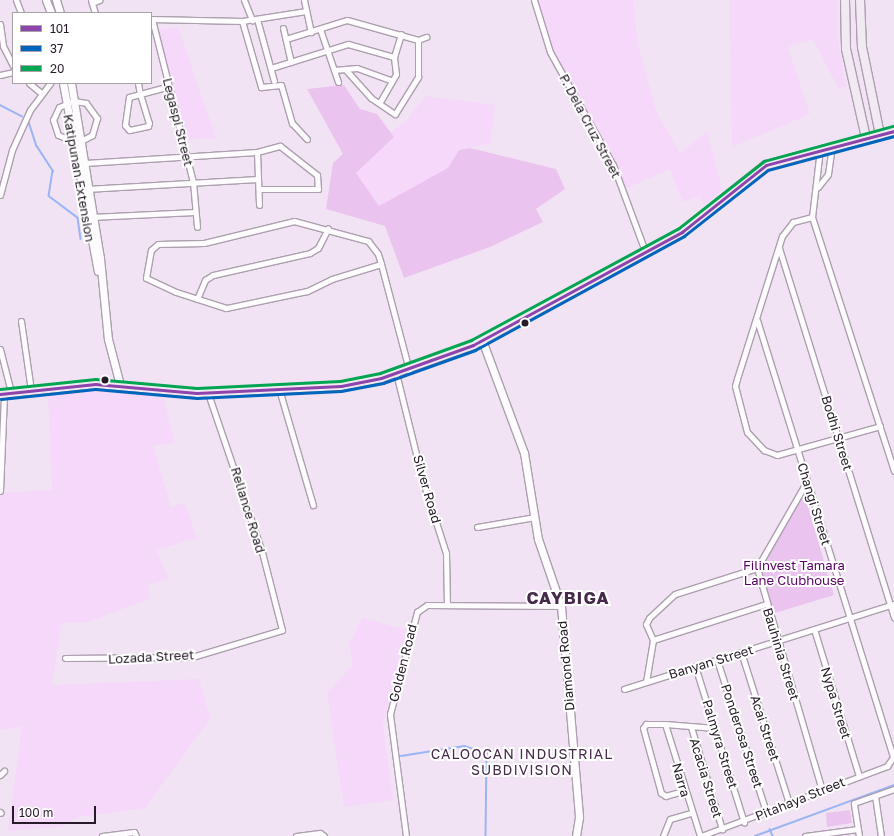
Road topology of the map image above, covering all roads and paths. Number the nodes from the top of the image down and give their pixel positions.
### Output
1 (16, 0) edge
2 (46, 0) edge
3 (56, 0) edge
4 (99, 0) edge
5 (244, 0) edge
6 (304, 0) edge
7 (534, 0) edge
8 (845, 0) edge
9 (860, 0) edge
10 (91, 1) edge
11 (306, 11) junction
12 (21, 12) edge
13 (51, 12) edge
14 (60, 12) edge
15 (95, 12) edge
16 (152, 19) edge
17 (254, 20) junction
18 (242, 22) junction
19 (0, 24) edge
20 (283, 28) dead end
21 (320, 30) junction
22 (311, 32) junction
23 (401, 34) junction
24 (426, 36) dead end
25 (286, 39) junction
26 (418, 40) junction
27 (1, 47) edge
28 (327, 51) junction
29 (394, 57) junction
30 (291, 62) junction
31 (12, 64) edge
32 (270, 68) junction
33 (345, 69) junction
34 (334, 70) junction
35 (12, 72) edge
36 (0, 75) edge
37 (274, 81) dead end
38 (392, 81) junction
39 (338, 82) dead end
40 (30, 84) edge
41 (49, 84) edge
42 (63, 84) edge
43 (71, 84) edge
44 (138, 84) edge
45 (169, 86) junction
46 (41, 93) junction
47 (140, 94) junction
48 (74, 101) junction
49 (66, 102) junction
50 (380, 102) junction
51 (878, 125) junction
52 (864, 128) junction
53 (894, 131) edge
54 (880, 135) junction
55 (866, 138) junction
56 (307, 139) dead end
57 (73, 141) junction
58 (81, 141) junction
59 (832, 146) junction
60 (820, 149) junction
61 (257, 152) junction
62 (185, 156) junction
63 (85, 163) junction
64 (258, 179) junction
65 (193, 182) junction
66 (818, 187) junction
67 (89, 189) junction
68 (259, 189) junction
69 (81, 190) junction
70 (0, 195) edge
71 (259, 205) dead end
72 (195, 212) junction
73 (93, 216) junction
74 (85, 217) junction
75 (812, 217) junction
76 (197, 226) dead end
77 (328, 228) junction
78 (778, 247) junction
79 (645, 251) junction
80 (380, 264) junction
81 (98, 273) junction
82 (197, 299) junction
83 (757, 320) junction
84 (21, 321) dead end
85 (482, 340) junction
86 (0, 349) edge
87 (409, 370) junction
88 (396, 373) junction
89 (120, 385) junction
90 (279, 389) junction
91 (31, 390) junction
92 (5, 393) edge
93 (208, 393) junction
94 (880, 426) junction
95 (839, 438) junction
96 (797, 450) junction
97 (894, 471) edge
98 (807, 481) junction
99 (0, 491) edge
100 (313, 504) dead end
101 (535, 517) junction
102 (477, 527) dead end
103 (757, 568) junction
104 (766, 604) junction
105 (447, 605) junction
106 (892, 605) edge
107 (561, 606) junction
108 (850, 618) junction
109 (894, 618) edge
110 (814, 629) junction
111 (282, 630) joint
112 (653, 640) junction
113 (778, 641) junction
114 (741, 652) junction
115 (65, 658) dead end
116 (717, 660) junction
117 (695, 666) junction
118 (646, 682) junction
119 (624, 689) dead end
120 (665, 724) junction
121 (691, 727) junction
122 (715, 728) junction
123 (894, 756) edge
124 (858, 776) junction
125 (894, 789) edge
126 (822, 790) junction
127 (683, 791) junction
128 (875, 796) junction
129 (789, 803) junction
130 (766, 812) junction
131 (691, 813) junction
132 (744, 822) junction
133 (722, 829) junction
134 (858, 829) junction
135 (322, 834) edge
136 (838, 834) edge
137 (816, 835) edge
138 (102, 836) edge
139 (136, 836) edge
140 (296, 836) edge
141 (406, 836) edge
142 (576, 836) edge
143 (663, 836) edge
144 (700, 836) edge
145 (805, 836) edge
146 (859, 836) edge
147 (881, 836) edge

1 - 12 street
2 - 13 main road
3 - 14 main road
4 - 10 street
5 - 17 street
6 - 11 street
7 - 79 street, P. Dela Cruz Street
8 - 52 main road
9 - 51 main road
10 - 15 street
11 - 17 street
11 - 22 street
16 - 18 street
16 - 45 street, Legaspi Street
17 - 18 street
17 - 32 street
18 - 56 street
19 - 27 street
20 - 25 street
21 - 22 street
21 - 23 street
21 - 28 street
22 - 25 street
23 - 26 street
23 - 29 street
24 - 26 street
25 - 30 street
26 - 50 street
27 - 31 street
28 - 29 street
28 - 30 street
28 - 34 street
29 - 38 street
30 - 32 street
32 - 37 street
33 - 34 street
33 - 38 street
33 - 50 street
34 - 39 street
35 - 36 street
38 - 50 street
40 - 46 street
41 - 46 street
42 - 49 main road, Katipunan Extension
43 - 48 main road, Katipunan Extension
44 - 47 street
45 - 47 street
45 - 62 street, Legaspi Street
46 - 70 street
47 - 47 street
48 - 49 street
48 - 58 main road, Katipunan Extension
48 - 58 street
49 - 57 main road, Katipunan Extension
49 - 57 street
51 - 52 main road
51 - 54 main road
52 - 55 main road
53 - 54 main road
54 - 55 main road
55 - 59 main road
57 - 69 main road, Katipunan Extension
58 - 63 main road, Katipunan Extension
59 - 60 main road
59 - 66 street
60 - 66 street
60 - 79 main road
61 - 62 street
61 - 64 street
61 - 68 street
62 - 63 street
62 - 65 street, Legaspi Street
63 - 67 main road, Katipunan Extension
64 - 65 street
64 - 68 street
65 - 67 street
65 - 72 street, Legaspi Street
66 - 75 street
67 - 69 street
67 - 73 main road, Katipunan Extension
68 - 71 street
69 - 74 main road, Katipunan Extension
72 - 73 street
72 - 76 street, Legaspi Street
73 - 74 street
73 - 81 main road, Katipunan Extension
74 - 81 main road, Katipunan Extension
75 - 78 street
75 - 94 street
77 - 80 street
77 - 82 street
77 - 82 street
78 - 83 street
78 - 95 street, Bodhi Street
79 - 85 main road
80 - 82 street
80 - 87 street
81 - 89 main road, Katipunan Extension
83 - 96 street, Changi Street
83 - 96 street
84 - 91 street
85 - 87 main road
85 - 101 main road, Diamond Road
86 - 92 street
87 - 88 main road
88 - 90 main road
88 - 105 street, Silver Road
89 - 91 main road
89 - 93 main road
90 - 93 main road
90 - 100 street
91 - 92 main road
92 - 99 street
93 - 111 street, Reliance Road
94 - 95 street
94 - 97 street
95 - 96 street
95 - 106 street, Bodhi Street
96 - 98 street, Changi Street
98 - 103 street
98 - 108 street, Changi Street
101 - 102 street
101 - 107 main road, Diamond Road
103 - 104 street, Bauhinia Street
103 - 112 street
104 - 112 street
104 - 113 street, Bauhinia Street
105 - 107 street, Golden Road
105 - 141 street, Golden Road
106 - 108 street, Banyan Street
106 - 109 street, Bodhi Street
107 - 142 main road, Diamond Road
108 - 110 street, Banyan Street
108 - 123 street, Changi Street
110 - 113 street, Banyan Street
110 - 124 street, Nypa Street
111 - 115 street, Lozada Street
112 - 118 street
113 - 114 street, Banyan Street
113 - 126 street, Bauhinia Street
114 - 116 street, Banyan Street
114 - 129 street, Acai Street
116 - 117 street, Banyan Street
116 - 130 street, Ponderosa Street
117 - 118 street, Banyan Street
117 - 122 street, Palmyra Street
118 - 119 street, Banyan Street
120 - 121 street
120 - 127 street, Narra
120 - 127 street
121 - 122 street
121 - 133 street, Acacia Street
122 - 132 street, Palmyra Street
123 - 124 street, Pitahaya Street
124 - 126 street, Pitahaya Street
125 - 128 street
126 - 129 street, Pitahaya Street
127 - 131 street, Narra
128 - 134 street
128 - 147 street
129 - 130 street, Pitahaya Street
130 - 132 street, Pitahaya Street
131 - 143 street
131 - 144 street, Narra
132 - 133 street, Pitahaya Street
133 - 144 street, Pitahaya Street
134 - 136 street
134 - 146 street
135 - 140 street
136 - 137 street
137 - 145 street
138 - 139 street

